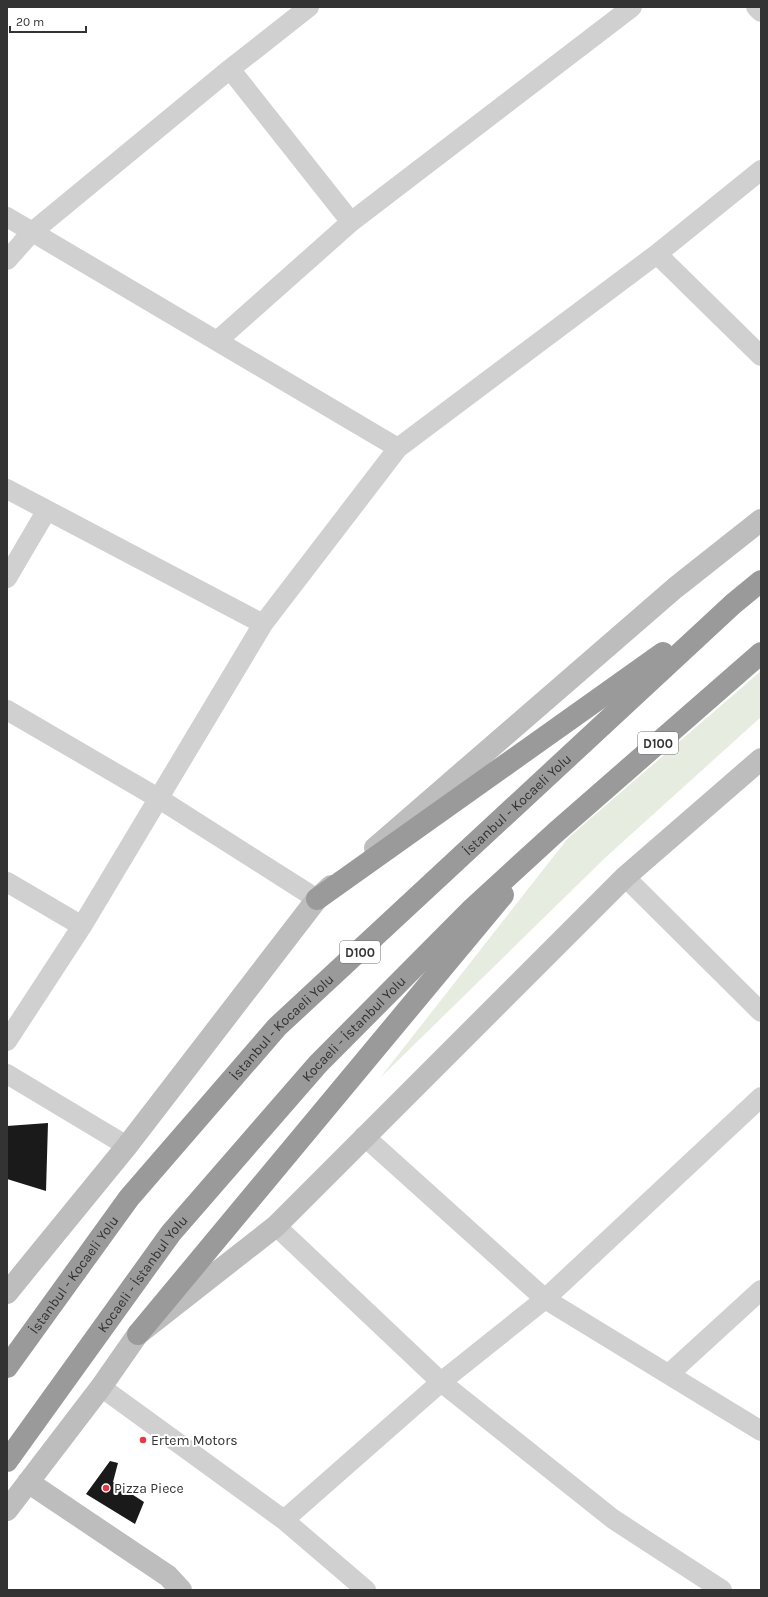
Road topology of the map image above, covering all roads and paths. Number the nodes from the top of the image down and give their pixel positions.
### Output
1 (309, 7) edge
2 (632, 7) edge
3 (756, 7) edge
4 (761, 12) edge
5 (230, 69) junction
6 (761, 170) edge
7 (7, 218) edge
8 (351, 222) junction
9 (31, 233) junction
10 (657, 254) junction
11 (7, 260) edge
12 (217, 341) junction
13 (761, 356) edge
14 (398, 448) junction
15 (7, 489) edge
16 (47, 510) junction
17 (761, 520) edge
18 (7, 578) edge
19 (761, 581) edge
20 (733, 604) junction
21 (263, 624) junction
22 (761, 653) edge
23 (7, 710) edge
24 (761, 759) edge
25 (158, 798) junction
26 (555, 833) junction
27 (625, 877) junction
28 (7, 882) edge
29 (316, 899) junction
30 (82, 926) junction
31 (761, 1012) edge
32 (7, 1041) edge
33 (7, 1074) edge
34 (761, 1097) edge
35 (364, 1136) junction
36 (127, 1146) junction
37 (276, 1226) junction
38 (761, 1290) edge
39 (7, 1294) edge
40 (545, 1299) junction
41 (138, 1334) junction
42 (7, 1367) edge
43 (669, 1374) junction
44 (442, 1382) junction
45 (101, 1388) junction
46 (761, 1431) edge
47 (7, 1461) edge
48 (28, 1482) junction
49 (7, 1510) edge
50 (284, 1520) junction
51 (181, 1590) edge
52 (366, 1590) edge
53 (722, 1590) edge

1 - 5 street
2 - 8 street
3 - 4 street
5 - 8 street
5 - 9 street
6 - 10 street
7 - 9 street
8 - 12 street
9 - 11 street
9 - 12 street
10 - 13 street
10 - 14 street
12 - 14 street
14 - 21 street
15 - 16 street
16 - 18 street
16 - 21 street
17 - 29 main road
19 - 20 highway, İstanbul - Kocaeli Yolu / D100
20 - 29 highway
20 - 42 highway, İstanbul - Kocaeli Yolu / D100
21 - 25 street
22 - 26 highway, Kocaeli - İstanbul Yolu / D100
23 - 25 street
24 - 27 main road
25 - 29 street
25 - 30 street
26 - 41 highway
26 - 47 highway, Kocaeli - İstanbul Yolu / D100
27 - 31 street
27 - 35 main road
28 - 30 street
29 - 36 main road
30 - 32 street
33 - 36 street
34 - 40 street
35 - 37 main road
35 - 40 street
36 - 39 main road
37 - 41 main road
37 - 44 street
38 - 43 street
40 - 43 street
40 - 44 street
41 - 45 main road
43 - 46 street
44 - 50 street
44 - 53 street
45 - 48 main road
45 - 50 street
48 - 49 main road
48 - 51 main road
50 - 52 street

